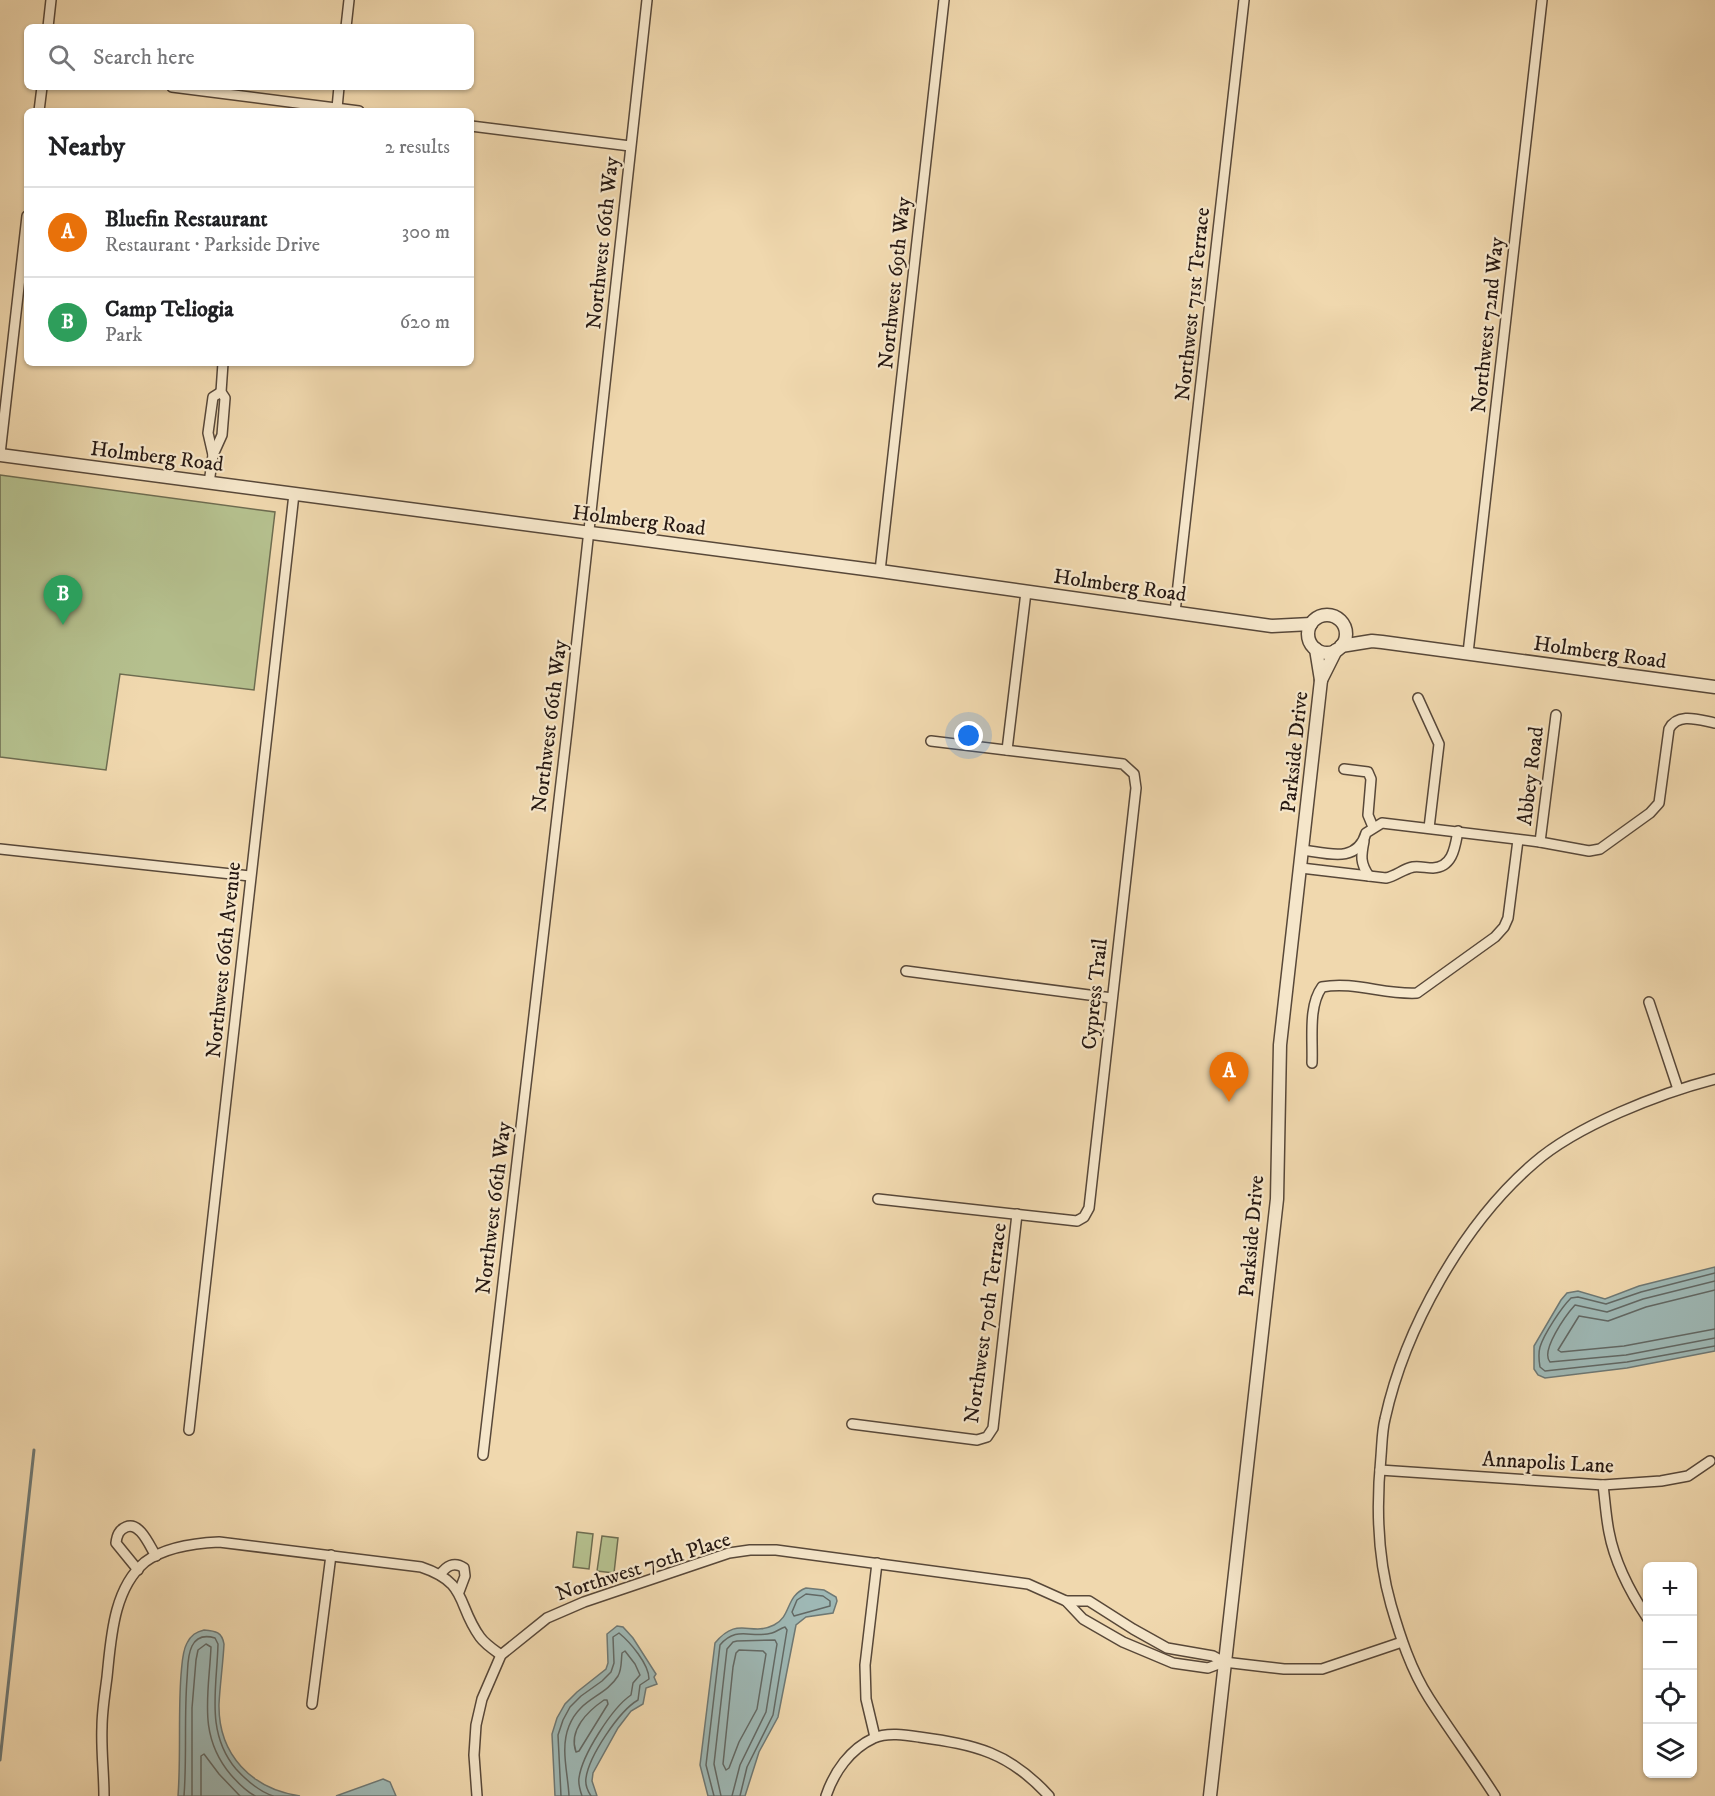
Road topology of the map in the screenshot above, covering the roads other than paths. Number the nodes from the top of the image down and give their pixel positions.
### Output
1 (51, 0) edge
2 (349, 0) edge
3 (647, 0) edge
4 (945, 0) edge
5 (1244, 0) edge
6 (1542, 0) edge
7 (48, 24) edge
8 (346, 24) edge
9 (42, 90) edge
10 (196, 90) edge
11 (339, 90) edge
12 (39, 108) edge
13 (337, 108) joint
14 (474, 126) edge
15 (630, 146) junction
16 (24, 243) edge
17 (224, 366) edge
18 (221, 392) junction
19 (0, 455) edge
20 (213, 455) junction
21 (209, 483) junction
22 (294, 494) junction
23 (589, 533) junction
24 (880, 571) junction
25 (1026, 592) junction
26 (1175, 612) junction
27 (1311, 624) junction
28 (1272, 626) junction
29 (1345, 627) junction
30 (1372, 641) junction
31 (1314, 647) junction
32 (1339, 648) junction
33 (1468, 653) junction
34 (1321, 680) junction
35 (1715, 687) edge
36 (1418, 698) dead end
37 (1556, 715) dead end
38 (1715, 723) edge
39 (931, 741) dead end
40 (1007, 750) junction
41 (1344, 769) dead end
42 (1373, 827) junction
43 (1429, 828) junction
44 (1458, 831) junction
45 (1518, 840) junction
46 (1364, 841) junction
47 (1540, 842) junction
48 (0, 849) edge
49 (1303, 850) junction
50 (1301, 868) junction
51 (250, 876) junction
52 (1369, 876) junction
53 (906, 972) dead end
54 (1112, 998) junction
55 (1649, 1002) dead end
56 (1311, 1063) dead end
57 (1715, 1079) edge
58 (1678, 1089) junction
59 (878, 1199) dead end
60 (1017, 1214) junction
61 (852, 1424) dead end
62 (189, 1430) dead end
63 (483, 1455) dead end
64 (1710, 1461) dead end
65 (1380, 1470) junction
66 (1604, 1485) junction
67 (156, 1556) junction
68 (331, 1556) junction
69 (877, 1563) junction
70 (138, 1570) junction
71 (440, 1575) junction
72 (459, 1592) junction
73 (1066, 1601) junction
74 (1103, 1610) junction
75 (1645, 1616) edge
76 (1093, 1625) junction
77 (1130, 1627) junction
78 (1123, 1642) junction
79 (1402, 1642) junction
80 (501, 1655) junction
81 (1224, 1662) junction
82 (312, 1704) dead end
83 (875, 1737) junction
84 (104, 1796) edge
85 (477, 1796) edge
86 (826, 1796) edge
87 (1049, 1796) edge
88 (1210, 1796) edge
89 (1495, 1796) edge

1 - 7 street
2 - 8 street
3 - 15 street, Northwest 66th Way
4 - 24 street, Northwest 69th Way
5 - 26 street, Northwest 71st Terrace
6 - 33 street, Northwest 72nd Way
9 - 12 street
10 - 13 street
11 - 13 street
14 - 15 street
15 - 23 street, Northwest 66th Way
16 - 19 street
17 - 18 street
18 - 20 street
18 - 20 street
19 - 21 street, Holmberg Road
20 - 21 street
21 - 22 street, Holmberg Road
22 - 23 street, Holmberg Road
22 - 51 street, Northwest 66th Avenue
23 - 24 street, Holmberg Road
23 - 63 street, Northwest 66th Way
24 - 25 street, Holmberg Road
25 - 26 street, Holmberg Road
25 - 40 street
26 - 28 street, Holmberg Road
27 - 28 street, Holmberg Road
27 - 29 street
27 - 31 street
28 - 31 street, Holmberg Road
29 - 30 street, Holmberg Road
29 - 32 street
30 - 32 street, Holmberg Road
30 - 33 street, Holmberg Road
31 - 32 street
31 - 34 street, Parkside Drive
32 - 34 street, Parkside Drive
33 - 35 street, Holmberg Road
34 - 49 street, Parkside Drive
36 - 43 street
37 - 47 street, Abbey Road
38 - 47 street
39 - 40 street
40 - 54 street, Cypress Trail
41 - 42 street
42 - 43 street
42 - 46 street
43 - 44 street
44 - 45 street
44 - 52 street
45 - 47 street
45 - 56 street
46 - 49 street
46 - 52 street
48 - 51 street
49 - 50 street, Parkside Drive
50 - 52 street
50 - 81 street, Parkside Drive
51 - 62 street, Northwest 66th Avenue
53 - 54 street
54 - 60 street, Cypress Trail
55 - 58 street
57 - 58 street
58 - 65 street
59 - 60 street
60 - 61 street, Northwest 70th Terrace
64 - 66 street, Annapolis Lane
65 - 66 street, Annapolis Lane
65 - 79 street
66 - 75 street
67 - 68 street
67 - 70 street
67 - 70 street
68 - 71 street
68 - 82 street
69 - 73 street, Northwest 70th Place
69 - 80 street, Northwest 70th Place
69 - 83 street
70 - 84 street
71 - 72 street
71 - 72 street
72 - 80 street
73 - 74 street, Northwest 70th Place
73 - 76 street, Northwest 70th Place
74 - 76 street
74 - 77 street, Northwest 70th Place
76 - 78 street, Northwest 70th Place
77 - 78 street
77 - 81 street, Northwest 70th Place
78 - 81 street, Northwest 70th Place
79 - 81 street
79 - 89 street
80 - 85 street
81 - 88 street, Parkside Drive
83 - 86 street
83 - 87 street

